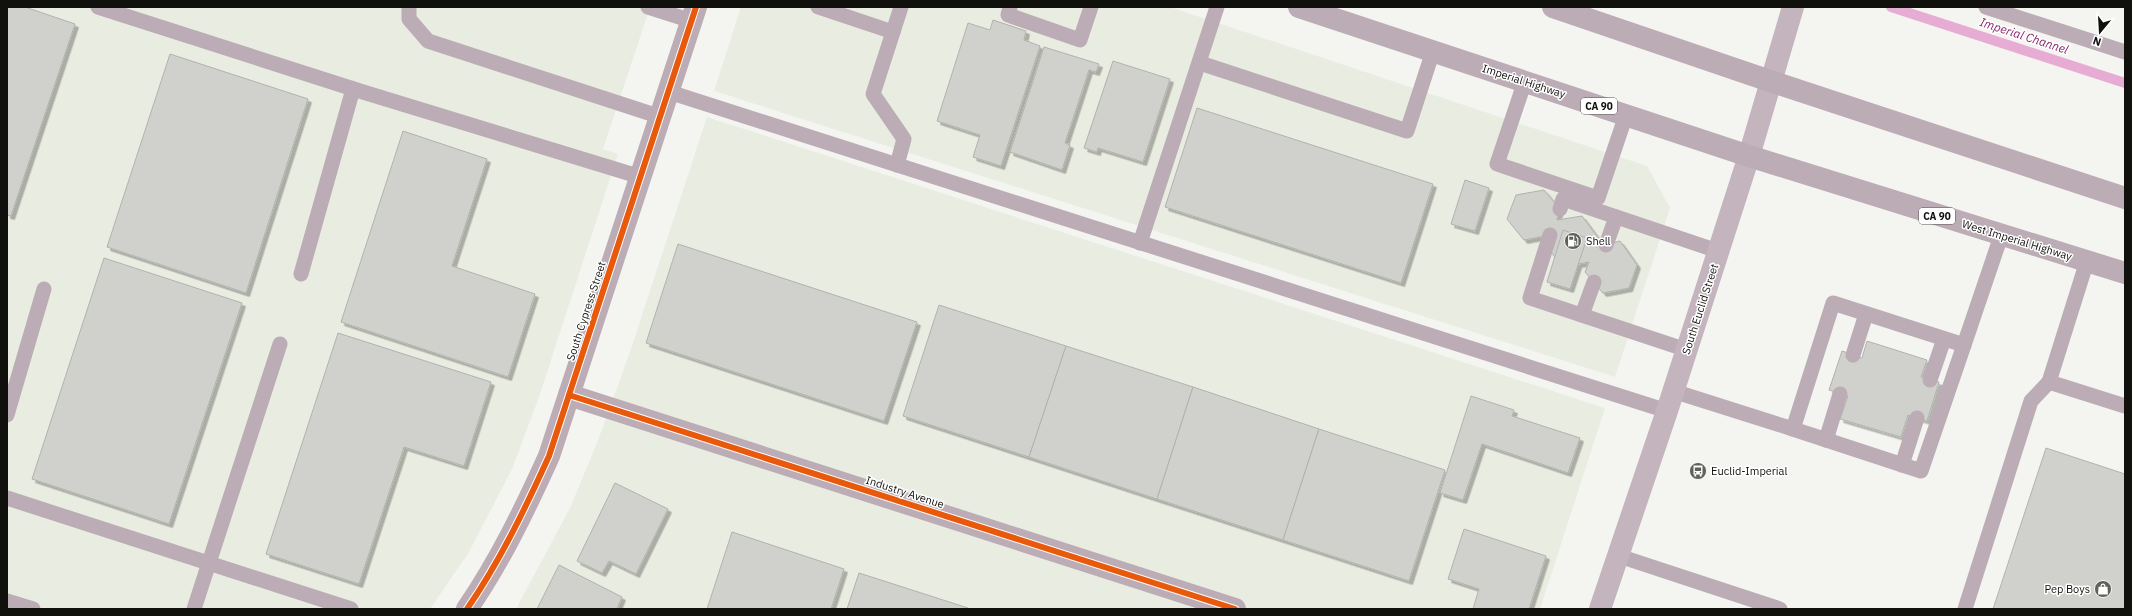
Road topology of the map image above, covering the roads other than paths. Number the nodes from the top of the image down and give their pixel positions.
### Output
1 (98, 7) edge
2 (409, 7) edge
3 (648, 7) edge
4 (818, 7) edge
5 (901, 7) edge
6 (1010, 7) edge
7 (1091, 7) edge
8 (1217, 7) edge
9 (1299, 7) edge
10 (1553, 7) edge
11 (1793, 7) edge
12 (1986, 7) edge
13 (694, 14) edge
14 (893, 32) junction
15 (1433, 51) junction
16 (2125, 52) edge
17 (1200, 63) junction
18 (1525, 81) junction
19 (1770, 81) junction
20 (353, 89) junction
21 (669, 92) junction
22 (1626, 115) junction
23 (660, 117) junction
24 (1749, 156) junction
25 (897, 165) junction
26 (641, 177) junction
27 (2125, 198) edge
28 (1596, 204) junction
29 (1616, 217) junction
30 (1550, 235) dead end
31 (2001, 236) junction
32 (1140, 243) junction
33 (1606, 244) dead end
34 (1718, 251) junction
35 (2086, 262) junction
36 (301, 274) dead end
37 (2125, 274) edge
38 (1594, 282) dead end
39 (44, 289) dead end
40 (1866, 314) junction
41 (1582, 315) junction
42 (1944, 338) junction
43 (280, 344) dead end
44 (1964, 345) junction
45 (1686, 350) junction
46 (1853, 355) dead end
47 (1930, 380) dead end
48 (2049, 382) junction
49 (1840, 394) dead end
50 (569, 395) junction
51 (1670, 401) junction
52 (2125, 406) edge
53 (7, 415) edge
54 (1917, 418) dead end
55 (1793, 429) junction
56 (1826, 440) junction
57 (1902, 465) junction
58 (7, 498) edge
59 (1619, 556) junction
60 (208, 563) junction
61 (7, 601) edge
62 (33, 609) edge
63 (194, 609) edge
64 (351, 609) edge
65 (468, 609) edge
66 (1235, 609) edge
67 (1600, 609) edge
68 (1780, 609) edge
69 (1965, 609) edge

1 - 20 lane
2 - 23 lane
3 - 13 lane
4 - 14 lane
5 - 14 lane
6 - 7 lane
8 - 17 lane
9 - 15 main road, Imperial Highway / CA 90
10 - 19 main road
11 - 19 main road, South Euclid Street
12 - 16 lane
13 - 21 street, South Cypress Street
14 - 25 lane
15 - 17 lane
15 - 18 main road, Imperial Highway / CA 90
17 - 32 lane
18 - 22 main road, Imperial Highway / CA 90
18 - 28 lane
19 - 24 main road, South Euclid Street
19 - 27 main road
20 - 26 lane
20 - 36 lane
21 - 23 street, South Cypress Street
21 - 25 lane
22 - 24 main road, Imperial Highway / CA 90
22 - 28 lane
23 - 26 street, South Cypress Street
24 - 31 main road, West Imperial Highway / CA 90
24 - 34 main road, South Euclid Street
25 - 32 lane
26 - 50 street, South Cypress Street
28 - 29 lane
29 - 33 lane
29 - 34 lane
30 - 41 lane
31 - 35 main road, West Imperial Highway / CA 90
31 - 44 lane
32 - 51 lane
34 - 45 main road, South Euclid Street
35 - 37 main road, West Imperial Highway / CA 90
35 - 48 lane
38 - 41 lane
39 - 53 lane
40 - 42 lane
40 - 46 lane
40 - 55 lane
41 - 45 lane
42 - 44 lane
42 - 47 lane
43 - 60 lane
44 - 57 lane
45 - 51 main road, South Euclid Street
48 - 52 lane
48 - 69 lane
49 - 56 lane
50 - 65 street, South Cypress Street
50 - 66 street, Industry Avenue
51 - 55 lane
51 - 59 main road, South Euclid Street
54 - 57 lane
55 - 56 lane
56 - 57 lane
58 - 60 lane
59 - 67 main road, South Euclid Street
59 - 68 lane
60 - 63 lane
60 - 64 lane
61 - 62 lane

